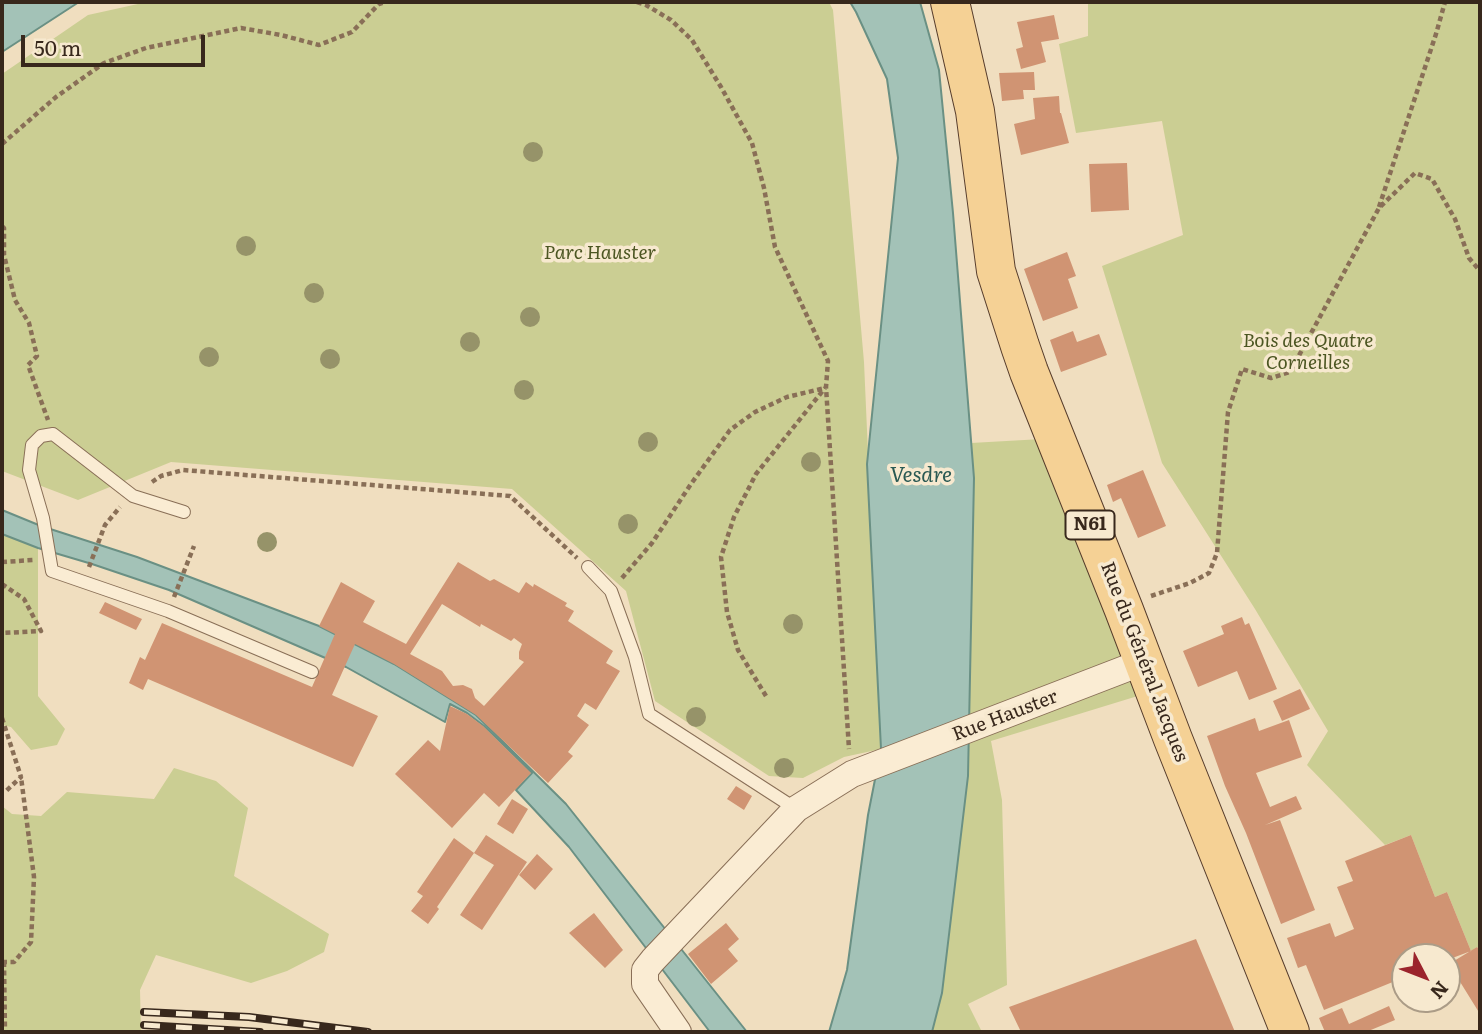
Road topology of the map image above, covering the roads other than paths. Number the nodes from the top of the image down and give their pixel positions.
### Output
1 (950, 2) edge
2 (184, 512) dead end
3 (588, 568) road end
4 (1143, 662) junction
5 (312, 673) dead end
6 (796, 809) junction
7 (678, 1032) edge
8 (1290, 1032) edge

1 - 4 main road, Rue du Général Jacques / N61
2 - 5 lane
3 - 6 lane
4 - 6 street, Rue Hauster
4 - 8 main road, Rue du Général Jacques / N61
6 - 7 street, Rue Hauster

